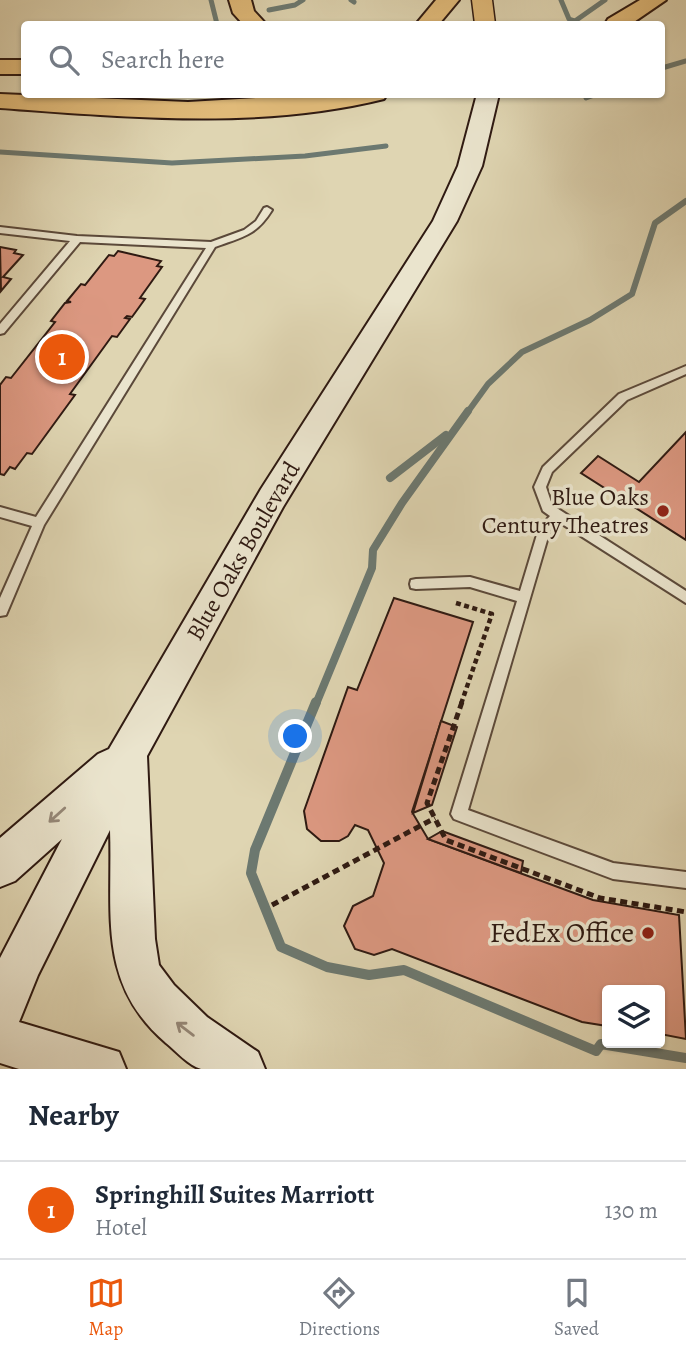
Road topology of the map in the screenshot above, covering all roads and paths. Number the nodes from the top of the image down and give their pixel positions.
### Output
1 (240, 0) edge
2 (447, 0) edge
3 (482, 0) edge
4 (655, 0) edge
5 (252, 21) edge
6 (430, 21) edge
7 (485, 21) edge
8 (621, 21) edge
9 (21, 66) edge
10 (0, 67) edge
11 (344, 98) edge
12 (0, 101) edge
13 (486, 104) edge
14 (267, 209) dead end
15 (0, 230) edge
16 (77, 239) junction
17 (212, 245) junction
18 (0, 331) edge
19 (686, 370) edge
20 (0, 512) edge
21 (558, 515) junction
22 (39, 523) junction
23 (416, 584) dead end
24 (524, 598) junction
25 (686, 598) edge
26 (446, 603) dead end
27 (0, 611) edge
28 (127, 754) junction
29 (435, 818) junction
30 (0, 866) edge
31 (686, 880) edge
32 (272, 905) dead end
33 (686, 912) edge
34 (0, 1013) edge
35 (0, 1040) edge
36 (102, 1069) edge
37 (241, 1069) edge

1 - 5 highway
2 - 6 highway
3 - 7 main road
4 - 8 highway
9 - 10 highway
11 - 12 highway
13 - 28 main road, Blue Oaks Boulevard
14 - 17 lane
15 - 16 lane
16 - 17 lane
16 - 18 lane
17 - 22 lane
19 - 21 lane
20 - 22 lane
21 - 24 lane
21 - 25 lane
22 - 27 lane
23 - 24 lane
24 - 31 lane
26 - 29 path
28 -> 30 main road
28 - 34 main road, Blue Oaks Boulevard
37 -> 28 main road
29 - 32 path
29 - 33 path
35 - 36 main road

